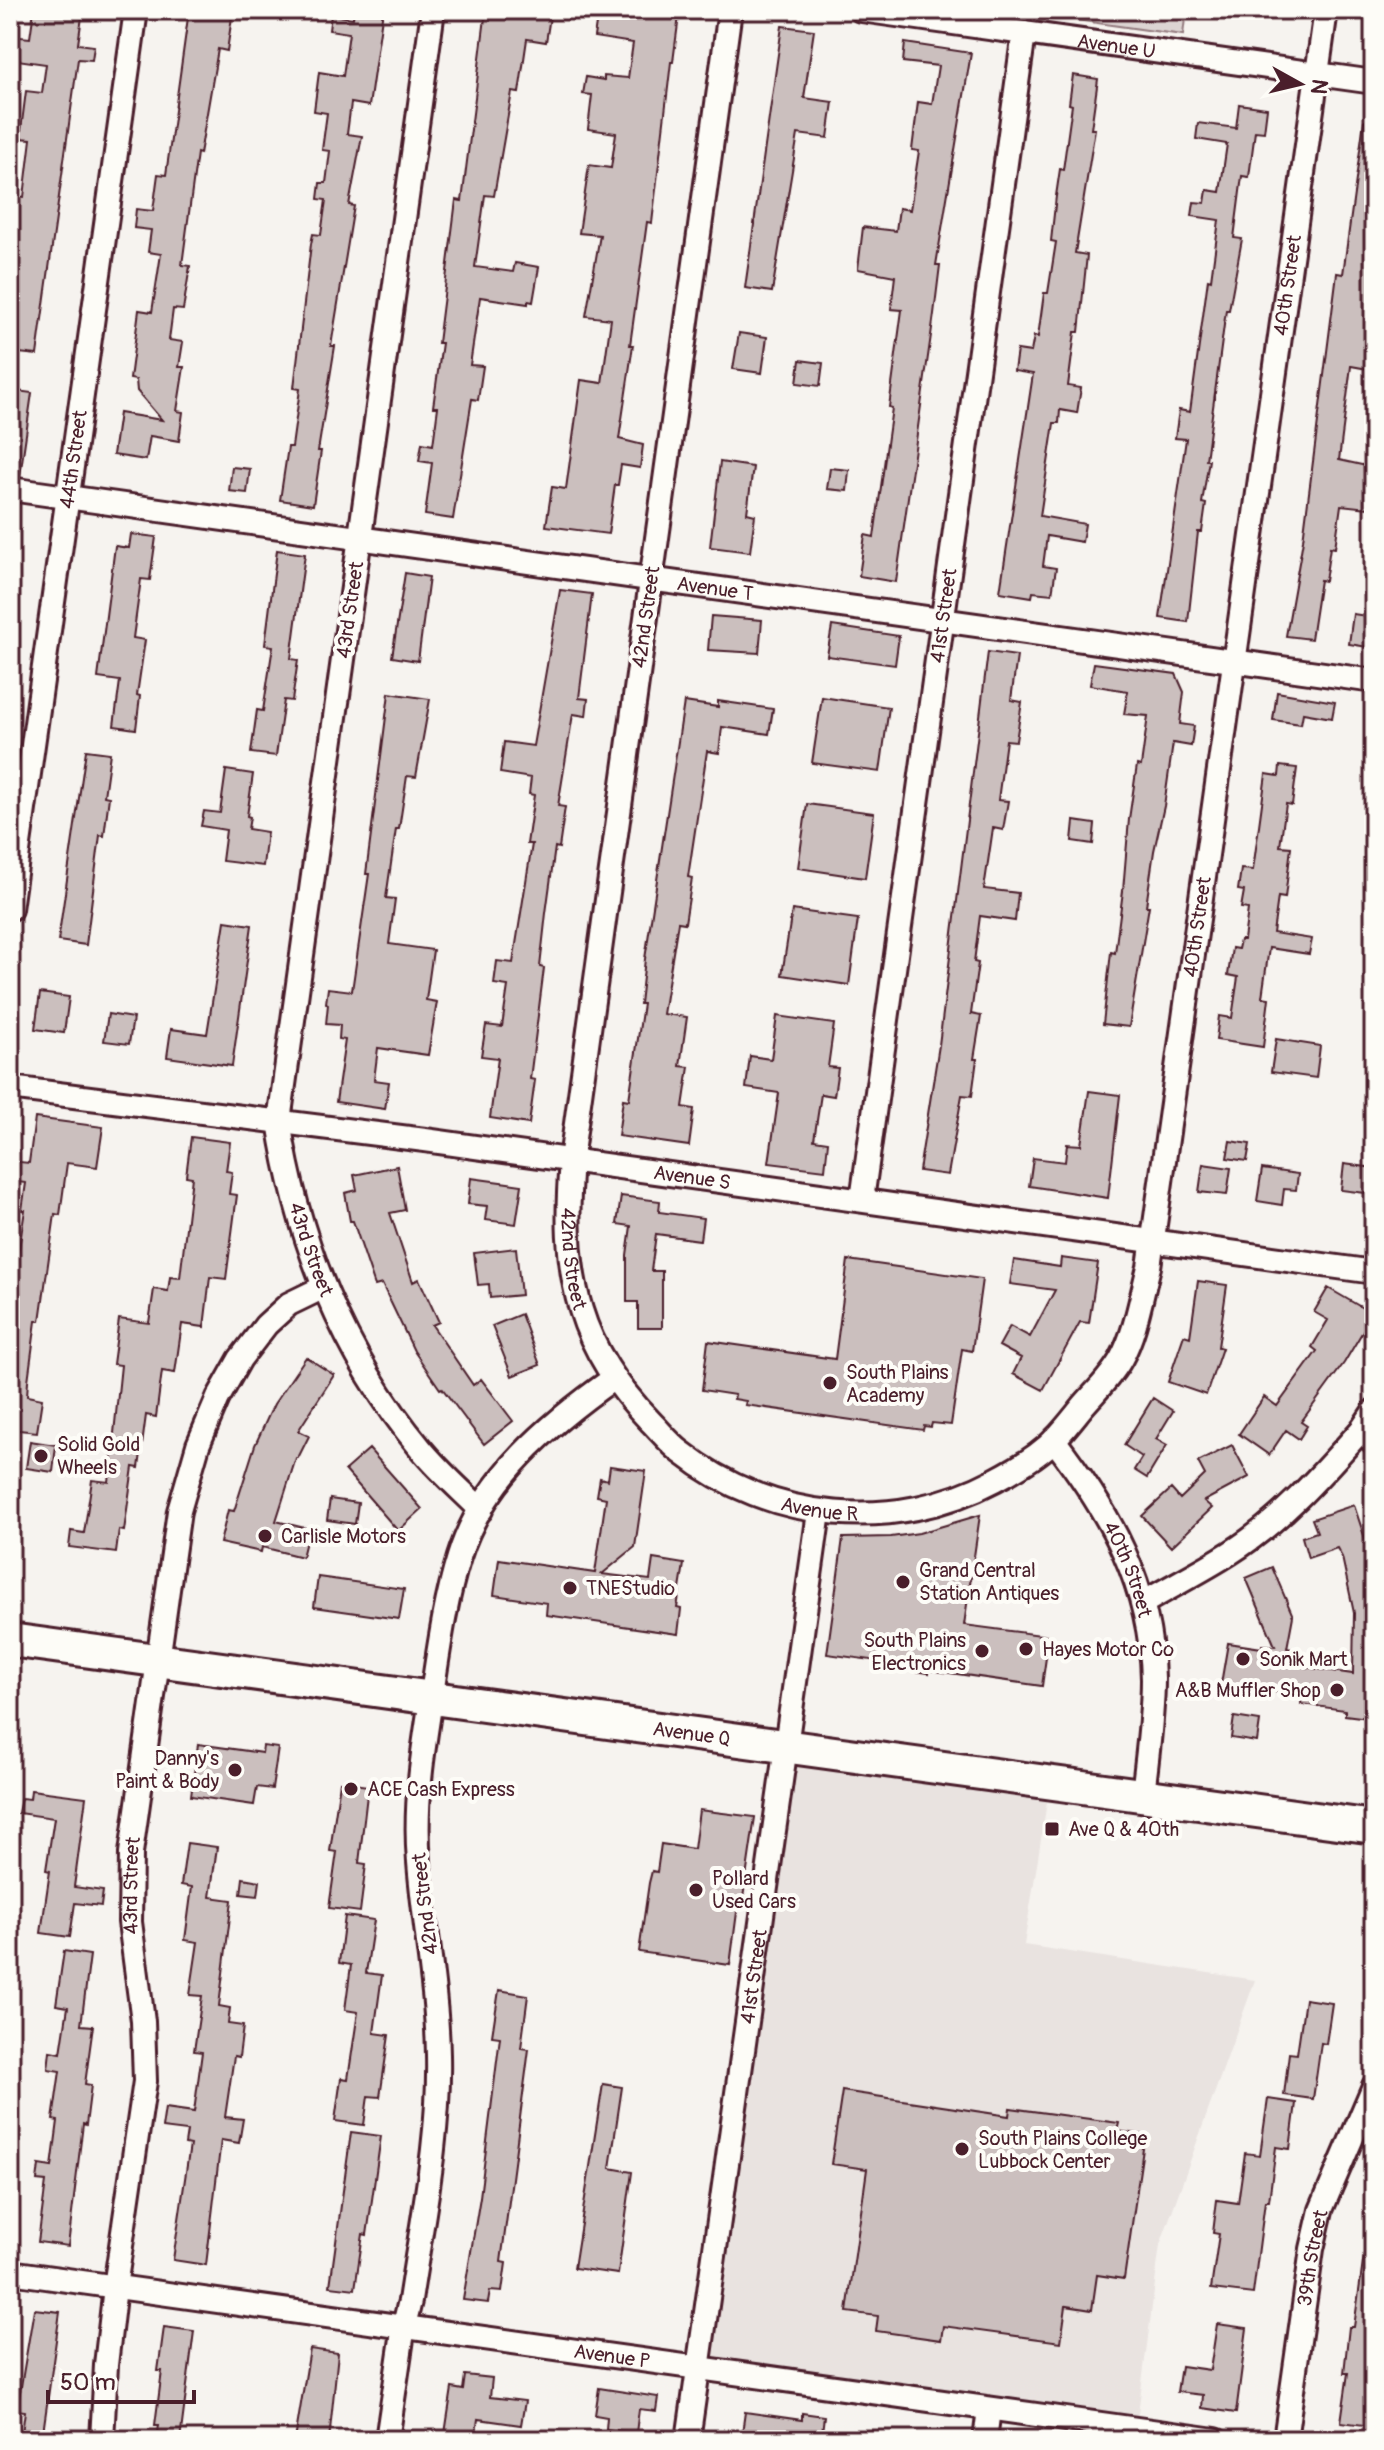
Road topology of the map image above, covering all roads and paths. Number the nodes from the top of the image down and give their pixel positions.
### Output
1 (136, 10) edge
2 (433, 10) edge
3 (730, 10) edge
4 (861, 10) edge
5 (1326, 10) edge
6 (1024, 33) junction
7 (1317, 74) junction
8 (1374, 82) edge
9 (10, 489) edge
10 (68, 498) junction
11 (360, 539) junction
12 (651, 580) junction
13 (943, 621) junction
14 (1234, 662) junction
15 (1374, 681) edge
16 (10, 909) edge
17 (10, 1088) edge
18 (279, 1121) junction
19 (571, 1160) junction
20 (862, 1200) junction
21 (1153, 1241) junction
22 (1374, 1272) edge
23 (324, 1287) junction
24 (614, 1378) junction
25 (1370, 1428) edge
26 (1054, 1440) junction
27 (481, 1510) junction
28 (819, 1512) junction
29 (1143, 1603) junction
30 (10, 1640) edge
31 (158, 1661) junction
32 (431, 1699) junction
33 (787, 1746) junction
34 (1143, 1795) junction
35 (1374, 1827) edge
36 (1374, 2086) edge
37 (10, 2272) edge
38 (115, 2287) junction
39 (404, 2325) junction
40 (698, 2369) junction
41 (989, 2409) junction
42 (102, 2440) edge
43 (387, 2440) edge
44 (688, 2440) edge
45 (985, 2440) edge
46 (1216, 2440) edge
47 (1285, 2440) edge

1 - 10 street, 44th Street
2 - 11 street, 43rd Street
3 - 12 street, 42nd Street
4 - 6 street, Avenue U
5 - 7 street, 40th Street
6 - 7 street, Avenue U
6 - 13 street, 41st Street
7 - 8 street, Avenue U
7 - 14 street, 40th Street
9 - 10 street, Avenue T
10 - 11 street, Avenue T
10 - 16 street, 44th Street
11 - 12 street, Avenue T
11 - 18 street, 43rd Street
12 - 13 street, Avenue T
12 - 19 street, 42nd Street
13 - 14 street, Avenue T
13 - 20 street, 41st Street
14 - 15 street, Avenue T
14 - 21 street, 40th Street
17 - 18 street, Avenue S
18 - 19 street, Avenue S
18 - 23 street, 43rd Street
19 - 20 street, Avenue S
19 - 24 street, 42nd Street
20 - 21 street, Avenue S
21 - 22 street, Avenue S
21 - 26 street, 40th Street
23 - 27 street
23 - 31 street, 43rd Street
24 - 27 street, 42nd Street
24 - 28 street, Avenue R
25 - 29 street
26 - 28 street, Avenue R
26 - 29 street, 40th Street
27 - 32 street, 42nd Street
28 - 33 street, 41st Street
29 - 34 street, 40th Street
30 - 31 highway, Avenue Q
31 - 32 highway, Avenue Q
31 - 38 street, 43rd Street
32 - 33 highway, Avenue Q
32 - 39 street, 42nd Street
33 - 34 highway, Avenue Q
33 - 40 street, 41st Street
34 - 35 highway, Avenue Q
36 - 47 street, 39th Street
37 - 38 street, Avenue P
38 - 39 street, Avenue P
38 - 42 street, 43rd Street
39 - 40 street, Avenue P
39 - 43 street, 42nd Street
40 - 41 street, Avenue P
40 - 44 street, 41st Street
41 - 45 street
41 - 46 street, Avenue P

